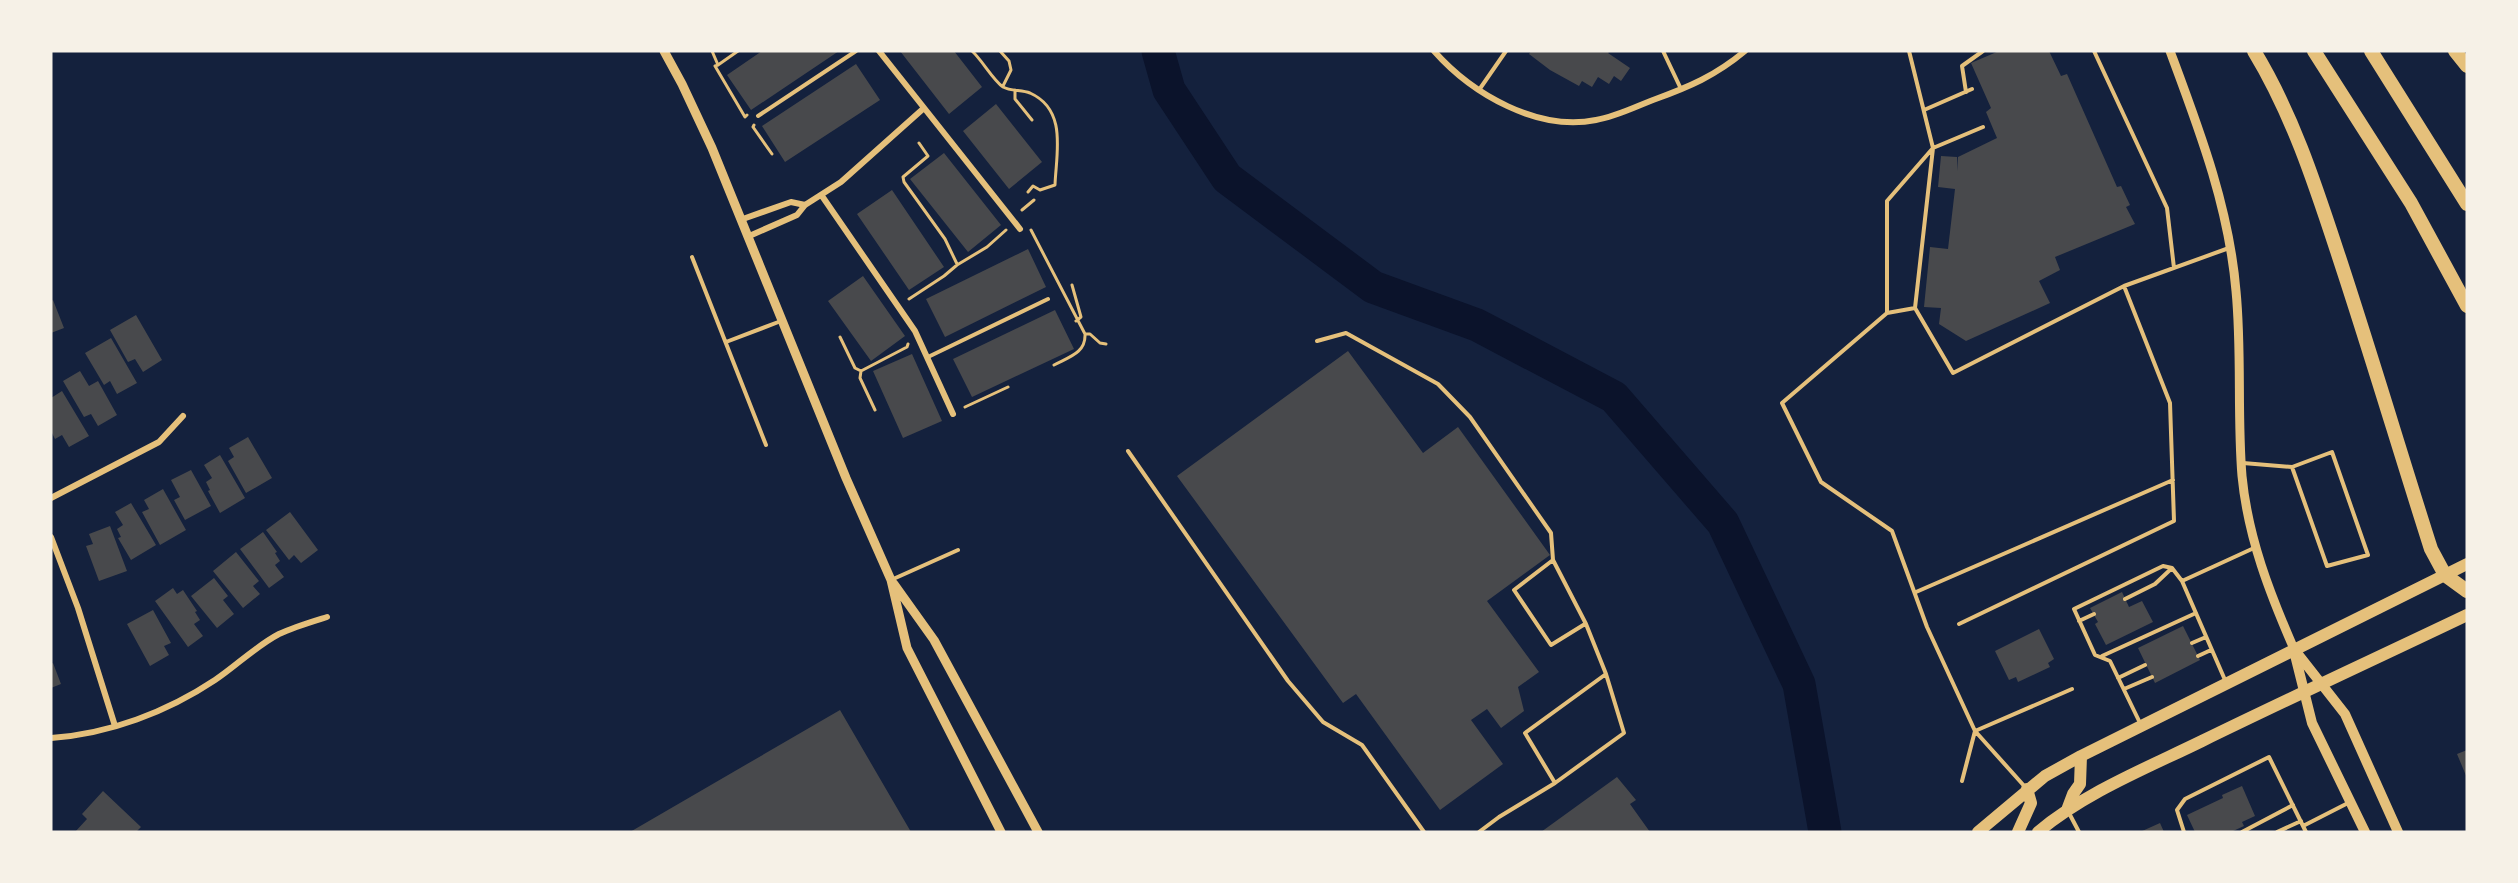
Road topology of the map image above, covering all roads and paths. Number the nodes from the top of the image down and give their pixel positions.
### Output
1 (664, 51) edge
2 (712, 51) edge
3 (738, 51) edge
4 (856, 51) edge
5 (879, 51) edge
6 (972, 51) edge
7 (1000, 51) edge
8 (1434, 51) edge
9 (1506, 51) edge
10 (1663, 51) edge
11 (1745, 51) edge
12 (1909, 51) edge
13 (1983, 51) edge
14 (2094, 51) edge
15 (2170, 51) edge
16 (2254, 51) edge
17 (2314, 51) edge
18 (2371, 51) edge
19 (2455, 51) edge
20 (717, 65) junction
21 (2467, 66) edge
22 (1002, 87) junction
23 (1972, 89) dead end
24 (1015, 90) junction
25 (1479, 90) junction
26 (1681, 90) junction
27 (1966, 92) junction
28 (924, 108) junction
29 (1924, 110) junction
30 (758, 116) dead end
31 (1032, 120) dead end
32 (1983, 128) dead end
33 (919, 143) dead end
34 (1933, 148) junction
35 (771, 154) dead end
36 (1028, 192) dead end
37 (822, 196) junction
38 (1034, 200) dead end
39 (2467, 204) edge
40 (805, 205) junction
41 (1022, 210) dead end
42 (740, 220) junction
43 (1007, 229) dead end
44 (1020, 229) dead end
45 (1030, 229) dead end
46 (747, 237) junction
47 (2230, 248) junction
48 (692, 257) dead end
49 (957, 264) junction
50 (2174, 268) junction
51 (1072, 285) dead end
52 (2124, 286) junction
53 (909, 299) dead end
54 (1048, 299) dead end
55 (2467, 306) edge
56 (1915, 308) junction
57 (1887, 313) junction
58 (781, 320) junction
59 (1076, 321) junction
60 (1085, 334) junction
61 (840, 337) dead end
62 (918, 337) junction
63 (1317, 340) dead end
64 (726, 342) junction
65 (1106, 344) dead end
66 (928, 357) junction
67 (1054, 365) dead end
68 (861, 371) junction
69 (1008, 387) dead end
70 (965, 407) dead end
71 (875, 410) dead end
72 (953, 414) dead end
73 (183, 416) dead end
74 (766, 445) dead end
75 (1128, 451) dead end
76 (2242, 463) junction
77 (2292, 467) junction
78 (2173, 480) junction
79 (51, 498) edge
80 (51, 537) edge
81 (2255, 548) junction
82 (958, 550) dead end
83 (1553, 560) junction
84 (2467, 564) edge
85 (2172, 568) junction
86 (2445, 575) junction
87 (891, 580) junction
88 (2182, 581) junction
89 (2467, 591) edge
90 (1916, 592) junction
91 (2125, 598) dead end
92 (2196, 613) junction
93 (2094, 614) dead end
94 (2467, 615) edge
95 (327, 617) dead end
96 (2079, 621) junction
97 (1586, 624) junction
98 (1959, 624) dead end
99 (2206, 637) junction
100 (2192, 644) dead end
101 (2211, 650) junction
102 (2294, 650) junction
103 (2101, 656) junction
104 (2198, 656) dead end
105 (2145, 665) dead end
106 (1606, 674) junction
107 (2152, 677) dead end
108 (2118, 678) junction
109 (2226, 683) junction
110 (2320, 683) junction
111 (2072, 689) dead end
112 (2124, 689) junction
113 (2304, 691) junction
114 (2142, 725) junction
115 (115, 726) junction
116 (1975, 731) junction
117 (51, 738) edge
118 (2081, 756) junction
119 (1962, 781) dead end
120 (1555, 783) junction
121 (2027, 789) junction
122 (2351, 802) junction
123 (2293, 805) junction
124 (2067, 810) junction
125 (2302, 824) junction
126 (1001, 832) edge
127 (1038, 832) edge
128 (1424, 832) edge
129 (1479, 832) edge
130 (1978, 832) edge
131 (2018, 832) edge
132 (2038, 832) edge
133 (2079, 832) edge
134 (2184, 832) edge
135 (2242, 832) edge
136 (2277, 832) edge
137 (2306, 832) edge
138 (2365, 832) edge
139 (2398, 832) edge

1 - 42 street
2 - 20 path
3 - 20 path
4 - 30 lane
5 - 28 street
6 - 22 path
7 - 22 path
8 - 25 street
9 - 25 lane
10 - 26 lane
11 - 26 street
12 - 29 lane
13 - 27 lane
14 - 50 lane
15 - 47 street
16 - 86 highway
17 - 55 highway
18 - 39 highway
19 - 21 highway
20 - 35 path
22 - 24 path
23 - 27 lane
24 - 31 path
24 - 36 path
25 - 26 street
27 - 29 lane
28 - 37 street
28 - 44 street
29 - 34 lane
32 - 34 lane
33 - 49 path
34 - 56 lane
34 - 57 lane
37 - 40 street
37 - 62 street
38 - 41 path
40 - 42 street
40 - 46 street
42 - 46 street
43 - 49 path
45 - 59 path
46 - 58 street
47 - 50 lane
47 - 76 street
48 - 64 lane
49 - 53 path
50 - 52 lane
51 - 59 path
52 - 56 lane
52 - 78 lane
54 - 66 lane
56 - 57 lane
57 - 90 lane
58 - 64 lane
58 - 87 street
59 - 60 path
60 - 65 path
60 - 67 path
61 - 68 path
62 - 66 street
62 - 68 path
63 - 83 lane
64 - 74 lane
66 - 72 street
68 - 71 path
69 - 70 path
73 - 79 street
75 - 128 lane
76 - 77 lane
76 - 81 street
77 - 77 lane
78 - 90 lane
78 - 98 lane
80 - 115 street
81 - 88 lane
81 - 102 street
82 - 87 lane
83 - 97 lane
83 - 97 lane
84 - 86 main road
85 - 88 lane
85 - 91 lane
85 - 96 lane
86 - 89 highway
86 - 102 main road
87 - 126 street
87 - 127 street
88 - 92 lane
90 - 116 lane
92 - 99 lane
92 - 103 lane
93 - 96 lane
94 - 110 main road
95 - 115 street
96 - 103 lane
97 - 106 lane
99 - 100 lane
99 - 101 lane
101 - 104 lane
101 - 109 lane
102 - 109 main road
102 - 110 main road
102 - 113 main road
103 - 108 lane
105 - 108 lane
106 - 120 lane
106 - 120 lane
107 - 112 lane
108 - 112 lane
109 - 114 main road
110 - 113 main road
110 - 139 main road
111 - 116 lane
112 - 114 lane
113 - 122 main road
113 - 124 main road
114 - 118 main road
115 - 117 street
116 - 119 lane
116 - 121 lane
118 - 121 main road
118 - 124 main road
120 - 129 lane
121 - 130 main road
121 - 131 main road
122 - 125 lane
122 - 138 main road
123 - 125 lane
123 - 134 lane
123 - 135 lane
124 - 132 main road
124 - 133 lane
125 - 136 lane
125 - 137 lane

